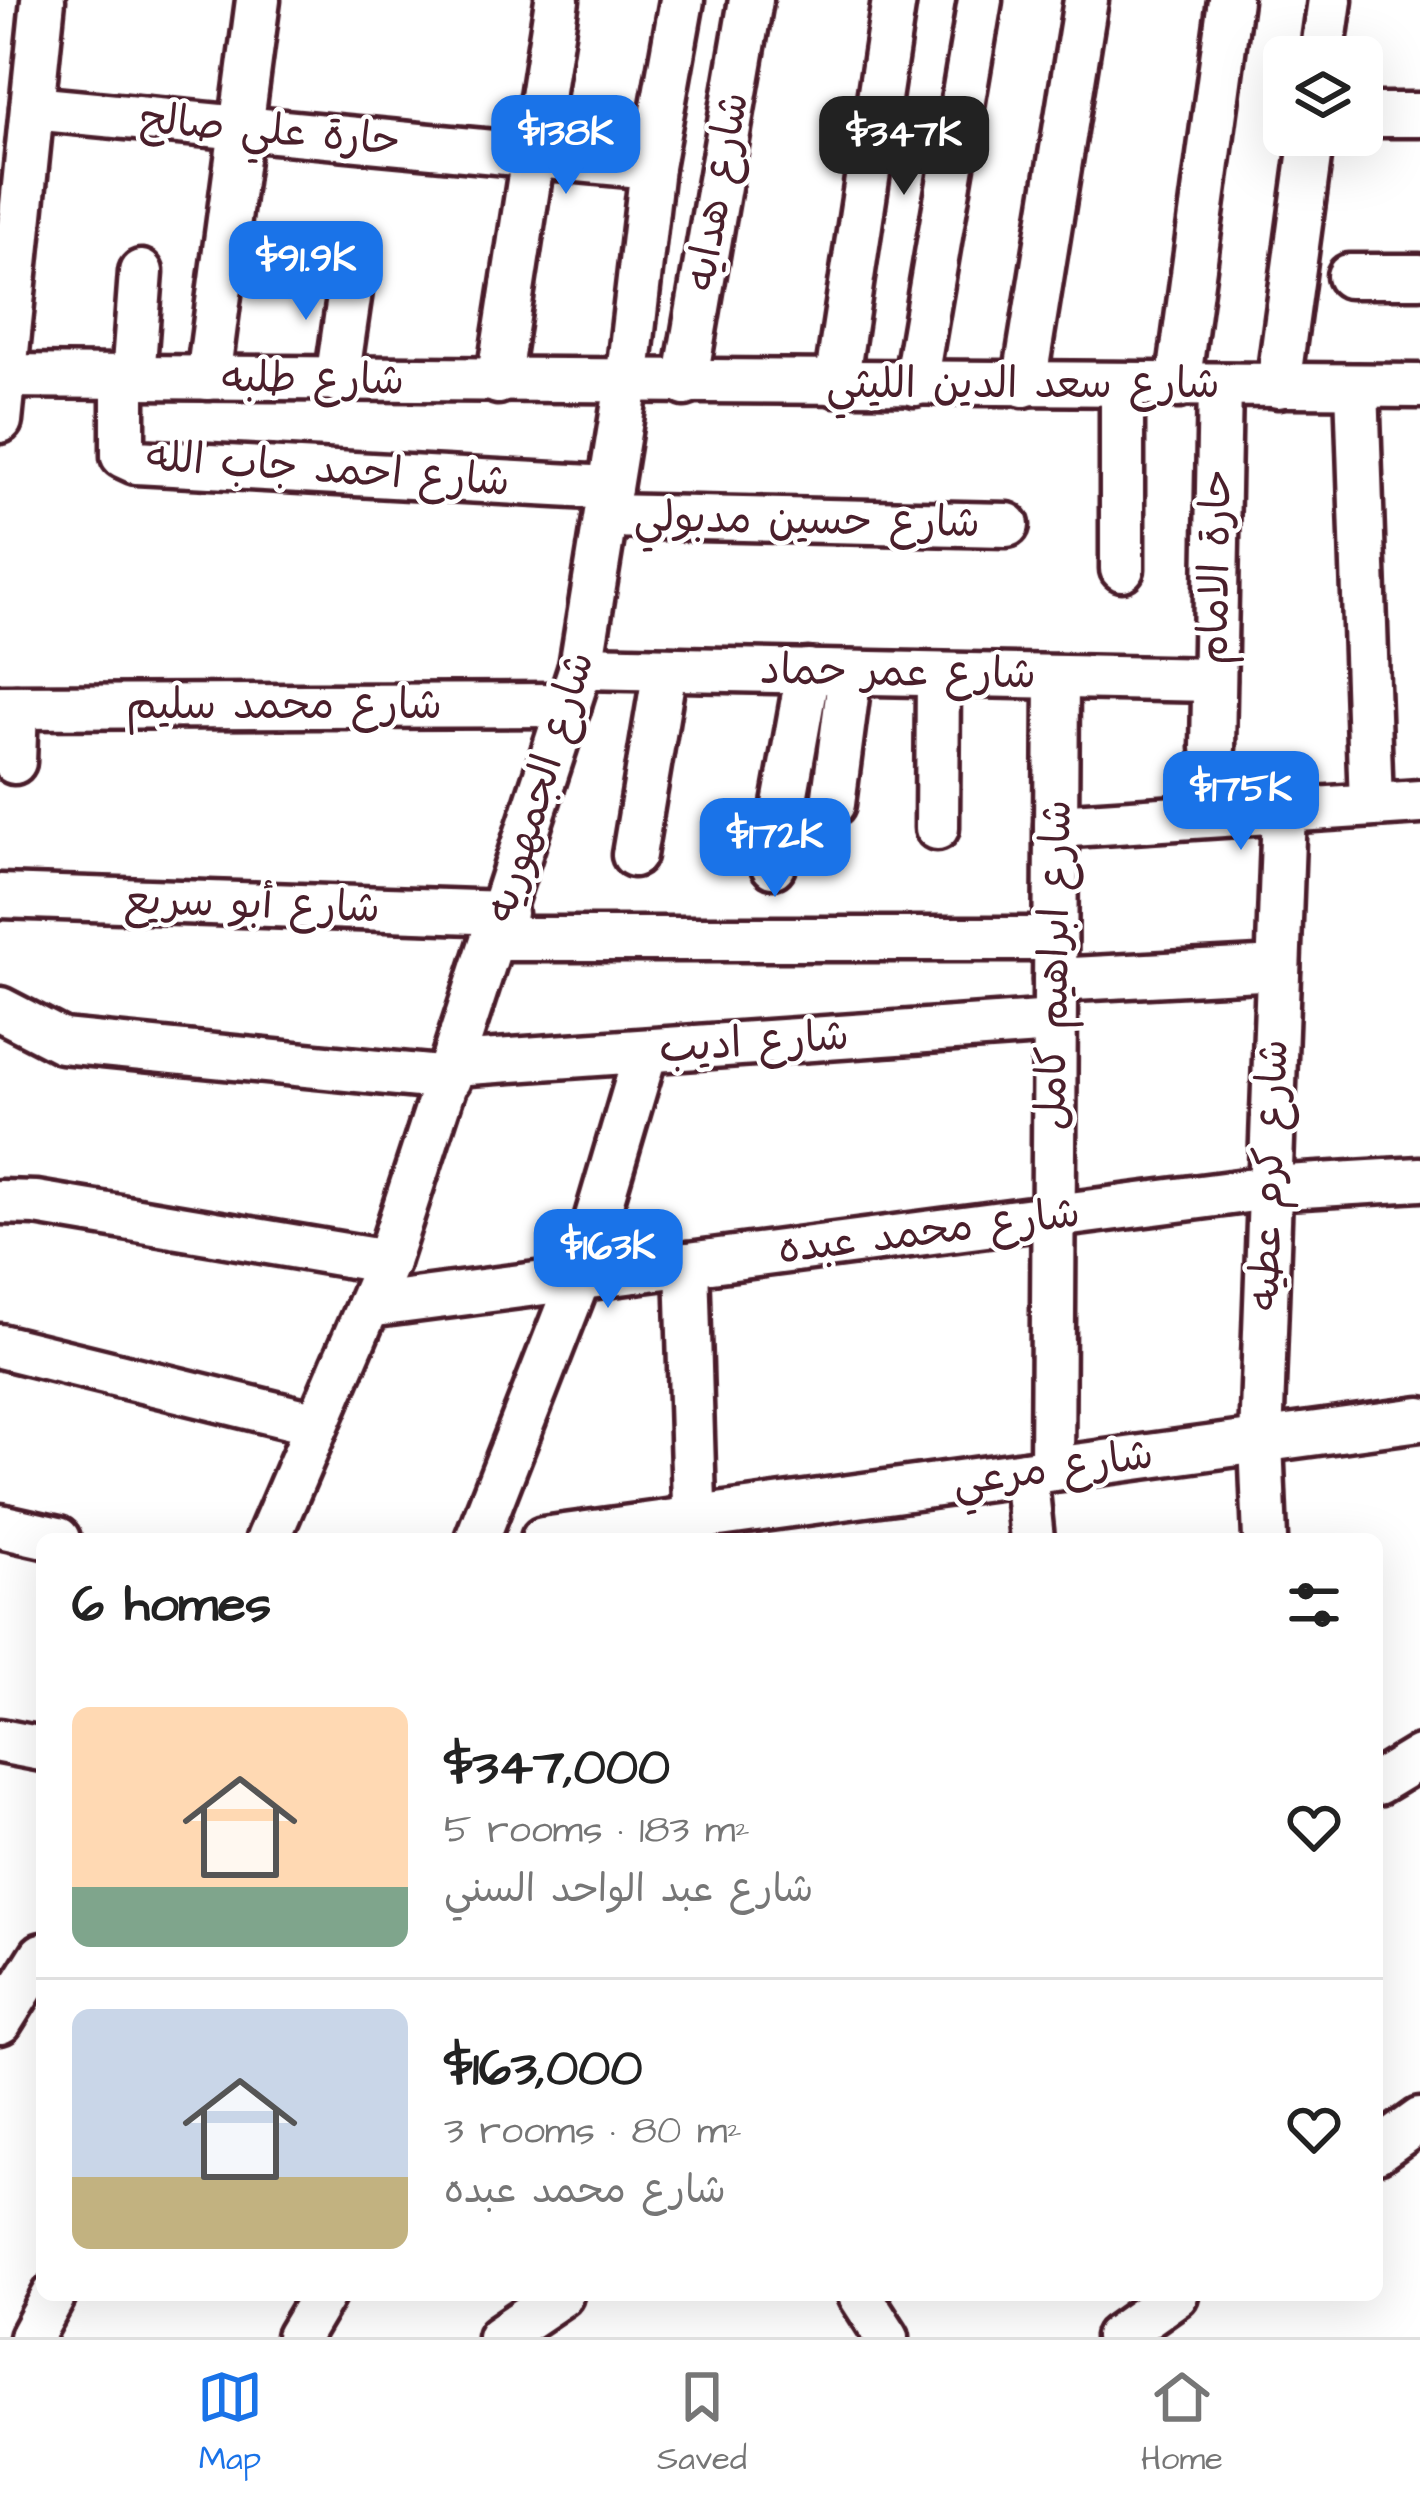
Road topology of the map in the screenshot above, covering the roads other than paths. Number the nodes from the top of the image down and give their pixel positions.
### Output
1 (43, 0) edge
2 (258, 0) edge
3 (557, 0) edge
4 (751, 0) edge
5 (894, 0) edge
6 (980, 0) edge
7 (1086, 0) edge
8 (1231, 0) edge
9 (1330, 0) edge
10 (673, 1) edge
11 (1325, 36) edge
12 (32, 108) junction
13 (1383, 115) edge
14 (1420, 115) edge
15 (241, 128) junction
16 (532, 156) junction
17 (1309, 156) edge
18 (652, 167) junction
19 (141, 272) dead end
20 (1349, 275) dead end
21 (1420, 276) edge
22 (352, 278) dead end
23 (2, 376) edge
24 (128, 378) junction
25 (208, 378) junction
26 (337, 380) junction
27 (498, 382) junction
28 (627, 383) junction
29 (685, 384) junction
30 (836, 384) junction
31 (915, 384) junction
32 (1024, 385) junction
33 (1122, 385) junction
34 (1199, 386) junction
35 (1277, 386) junction
36 (1357, 386) junction
37 (1420, 386) edge
38 (0, 421) edge
39 (608, 502) junction
40 (1007, 525) dead end
41 (1122, 569) dead end
42 (665, 669) junction
43 (829, 672) junction
44 (938, 674) junction
45 (1057, 676) junction
46 (1214, 680) junction
47 (575, 686) junction
48 (8, 707) edge
49 (1213, 748) dead end
50 (14, 762) dead end
51 (1420, 802) edge
52 (833, 804) dead end
53 (1370, 805) junction
54 (1284, 811) junction
55 (1056, 826) junction
56 (937, 828) dead end
57 (634, 855) dead end
58 (772, 866) dead end
59 (0, 896) edge
60 (500, 926) junction
61 (1055, 959) junction
62 (1278, 968) junction
63 (10, 1014) edge
64 (1054, 1022) junction
65 (646, 1051) junction
66 (451, 1072) junction
67 (1420, 1179) edge
68 (1269, 1188) junction
69 (0, 1202) edge
70 (1052, 1216) junction
71 (387, 1262) junction
72 (687, 1264) junction
73 (579, 1278) junction
74 (368, 1306) junction
75 (0, 1346) edge
76 (1420, 1419) edge
77 (317, 1424) junction
78 (1261, 1441) junction
79 (1038, 1471) junction
80 (0, 1526) edge
81 (696, 1528) edge
82 (271, 1533) edge
83 (479, 1533) edge
84 (626, 1533) edge
85 (1033, 1533) edge
86 (1265, 1533) edge
87 (36, 1534) edge
88 (0, 1741) edge
89 (36, 1748) edge
90 (1420, 1756) edge
91 (1383, 1779) edge
92 (26, 1957) edge
93 (0, 2022) edge
94 (1420, 2120) edge
95 (1383, 2147) edge
96 (51, 2301) edge
97 (319, 2301) edge
98 (552, 2301) edge
99 (864, 2301) edge
100 (1167, 2301) edge
101 (31, 2337) edge
102 (298, 2337) edge
103 (499, 2337) edge
104 (887, 2337) edge
105 (1117, 2337) edge

1 - 12 street
2 - 15 street
3 - 16 street
4 - 29 street, شارع هدايه
5 - 30 street
6 - 31 street
7 - 32 street
8 - 34 street, حارة الامام
9 - 11 street
10 - 18 street, شارع الجمهوريه
12 - 15 street, حارة علي صالح
12 - 23 street
13 - 14 street
15 - 16 street, حارة علي صالح
15 - 25 street
16 - 18 street, حارة علي صالح
16 - 27 street
17 - 35 street
18 - 28 street, شارع الجمهوريه
19 - 24 street
20 - 21 street
22 - 26 street
23 - 24 street, شارع طلبه
23 - 38 street
24 - 25 street, شارع طلبه
24 - 39 street, شارع احمد جاب الله
25 - 26 street, شارع طلبه
26 - 27 street, شارع طلبه
27 - 28 street, شارع طلبه
28 - 29 street, شارع سعد الدين الليثي
28 - 39 street, شارع الجمهوريه
29 - 30 street, شارع سعد الدين الليثي
30 - 31 street, شارع سعد الدين الليثي
31 - 32 street, شارع سعد الدين الليثي
32 - 33 street, شارع سعد الدين الليثي
33 - 34 street, شارع سعد الدين الليثي
33 - 41 street
34 - 35 street, شارع سعد الدين الليثي
34 - 46 street, حارة الامام
35 - 36 street, شارع سعد الدين الليثي
36 - 37 street, شارع سعد الدين الليثي
36 - 53 street
39 - 40 street, شارع حسين مدبولي
39 - 47 street, شارع الجمهوريه
42 - 43 street, شارع عمر حماد
42 - 47 street, شارع عمر حماد
42 - 57 street
43 - 44 street, شارع عمر حماد
43 - 52 street
43 - 58 street
44 - 45 street, شارع عمر حماد
44 - 56 street
45 - 46 street, شارع عمر حماد
45 - 55 street, شارع ابراهيم كامل
46 - 49 street, حارة الامام
47 - 48 street, شارع محمد سليم
47 - 60 street, شارع الجمهوريه
48 - 50 street
51 - 53 street
53 - 54 street
54 - 55 street
54 - 62 street, شارع كرم عطيه
55 - 61 street, شارع ابراهيم كامل
59 - 60 street, شارع أبو سريع
60 - 61 street, شارع أبو سريع
60 - 66 street, شارع الجمهوريه
61 - 62 street, شارع أبو سريع
61 - 64 street, شارع ابراهيم كامل
62 - 68 street, شارع كرم عطيه
63 - 66 street, شارع اديب
64 - 65 street, شارع اديب
64 - 70 street, شارع ابراهيم كامل
65 - 66 street, شارع اديب
65 - 73 street
66 - 71 street, شارع الجمهوريه
67 - 68 street, شارع محمد عبده
68 - 70 street, شارع محمد عبده
68 - 78 street, شارع كرم عطيه
69 - 71 street
70 - 72 street, شارع محمد عبده
70 - 79 street, شارع ابراهيم كامل
71 - 74 street, شارع الجمهوريه
72 - 73 street, شارع محمد عبده
72 - 81 street
73 - 74 street, شارع محمد عبده
73 - 83 street
74 - 77 street, شارع الجمهوريه
75 - 77 street
76 - 78 street, شارع مرعي
77 - 82 street, شارع الجمهوريه
78 - 79 street, شارع مرعي
78 - 86 street, شارع كرم عطيه
79 - 81 street, شارع مرعي
79 - 85 street, شارع ابراهيم كامل
80 - 87 street
81 - 84 street, شارع مرعي
88 - 89 street
90 - 91 street
92 - 93 street
94 - 95 street
96 - 101 street
97 - 102 street
98 - 103 street
99 - 104 street
100 - 105 street

